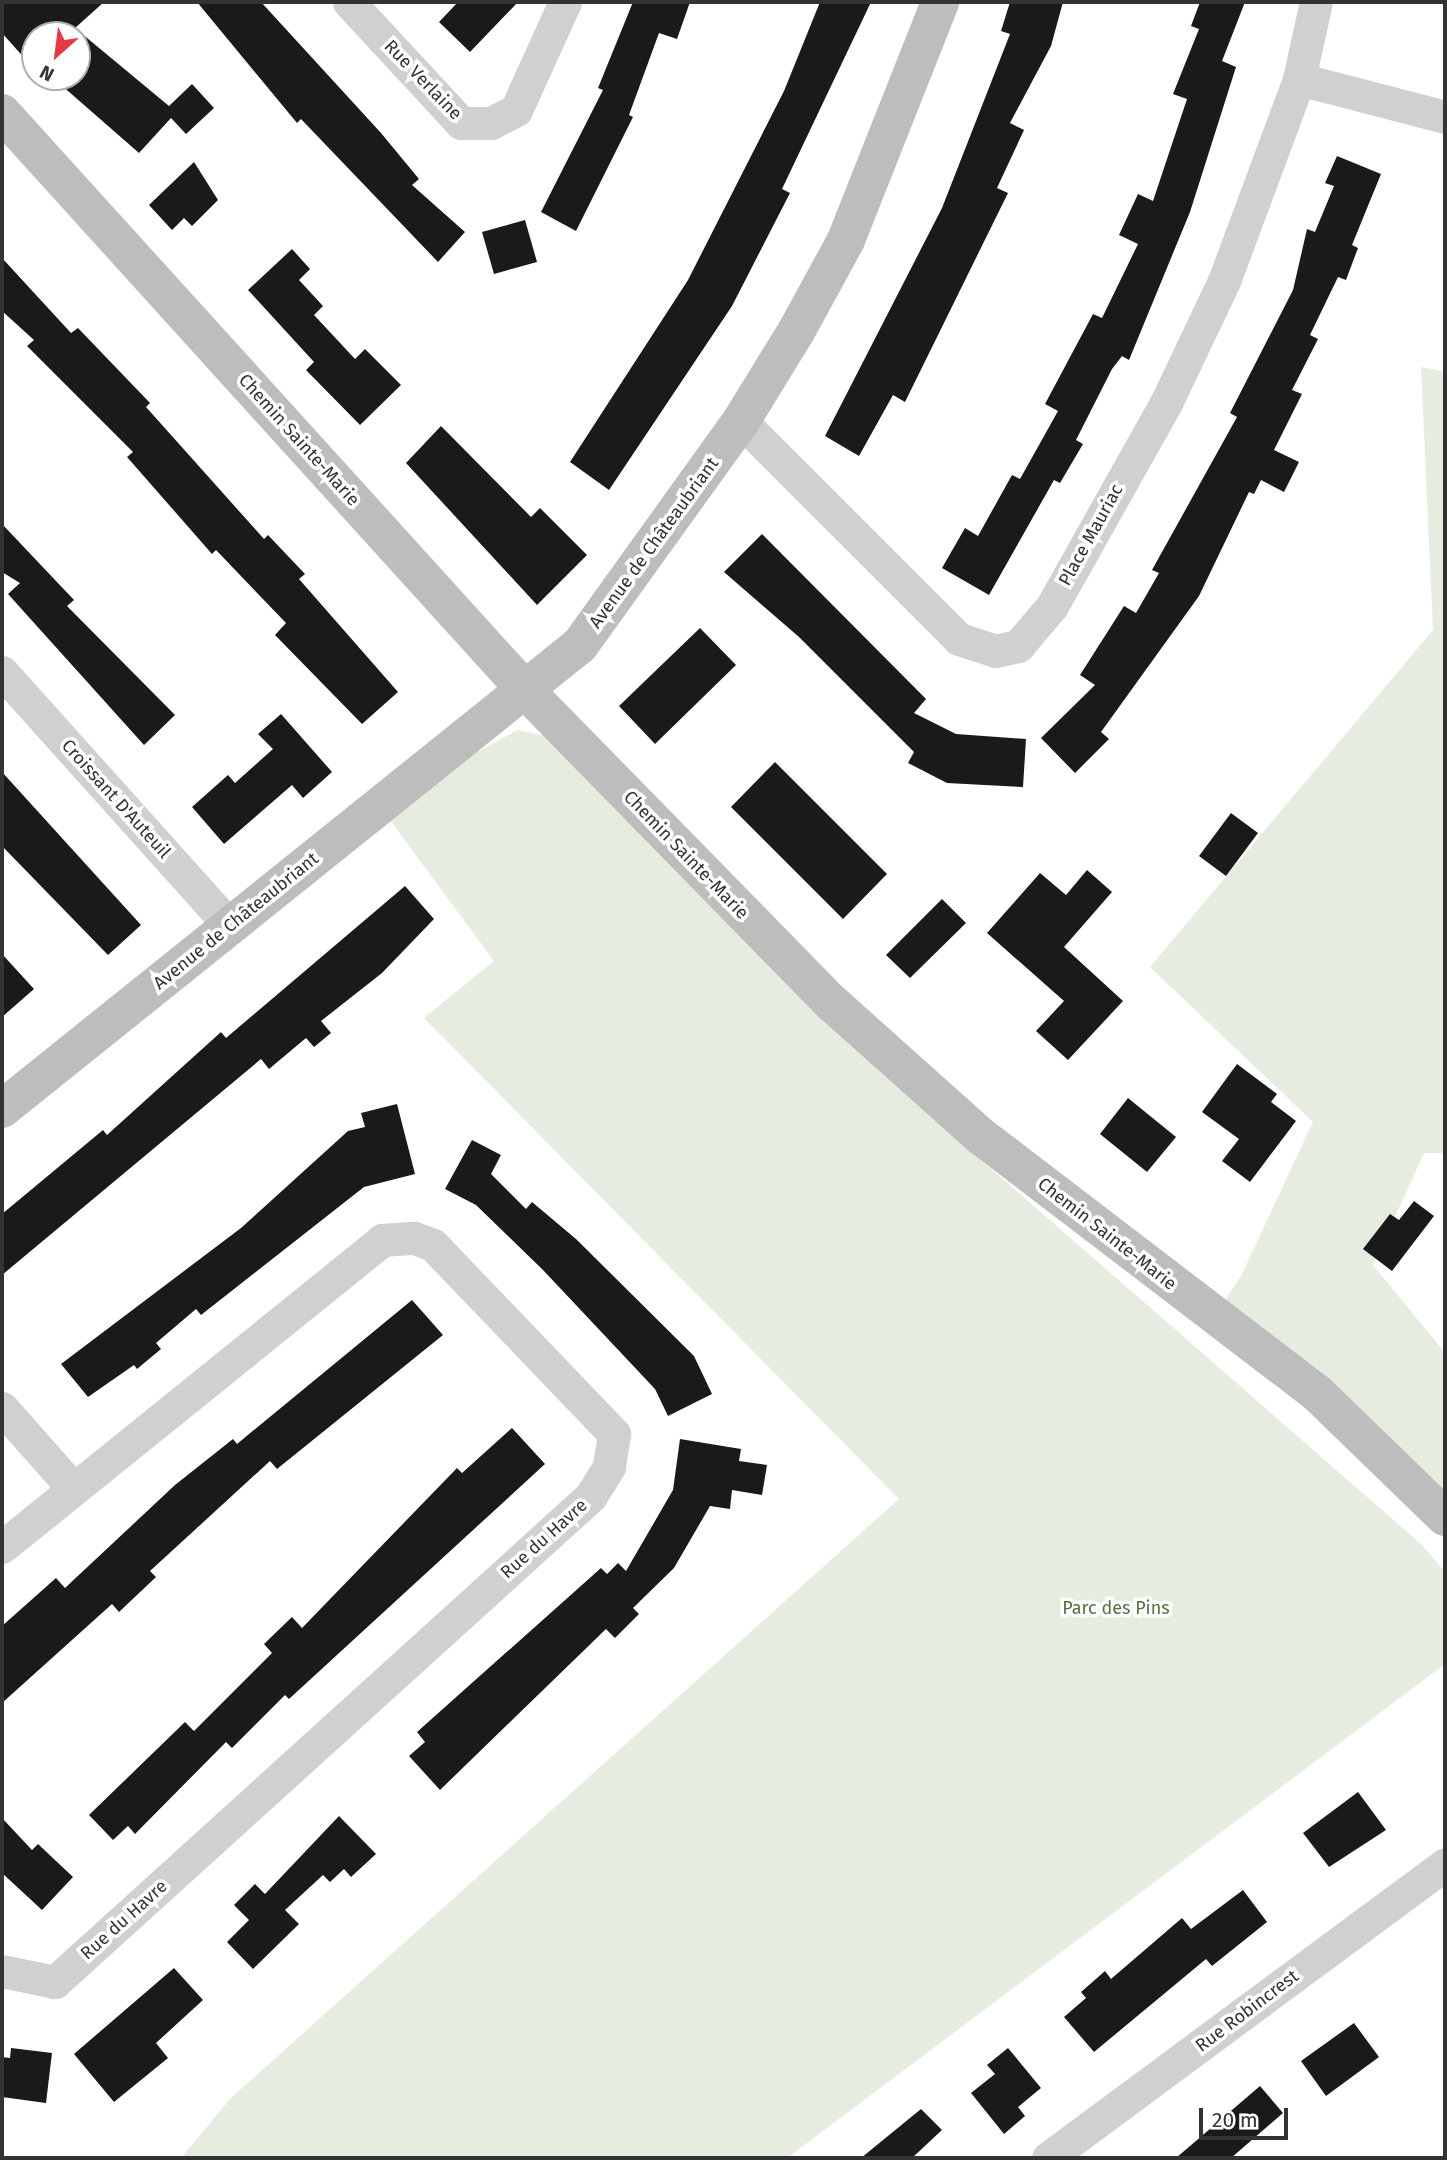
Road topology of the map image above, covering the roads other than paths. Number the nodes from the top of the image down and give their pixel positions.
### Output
1 (349, 2) edge
2 (565, 2) edge
3 (940, 2) edge
4 (1315, 2) edge
5 (1299, 79) junction
6 (1445, 117) edge
7 (3, 118) edge
8 (741, 421) junction
9 (2, 672) edge
10 (527, 692) junction
11 (230, 926) junction
12 (2, 1109) edge
13 (2, 1408) edge
14 (71, 1486) junction
15 (1445, 1517) edge
16 (2, 1547) edge
17 (1445, 1864) edge
18 (2, 1971) edge
19 (1048, 2158) edge

1 - 2 street, Rue Verlaine
3 - 8 street, Avenue de Châteaubriant
4 - 5 street, Place Mauriac
5 - 6 street
5 - 8 street, Place Mauriac
7 - 10 street, Chemin Sainte-Marie
8 - 10 street, Avenue de Châteaubriant
9 - 11 street, Croissant D'Auteuil
10 - 11 street, Avenue de Châteaubriant
10 - 15 street, Chemin Sainte-Marie
11 - 12 street, Avenue de Châteaubriant
13 - 14 street
14 - 16 street, Rue du Havre
14 - 18 street, Rue du Havre
17 - 19 street, Rue Robincrest

